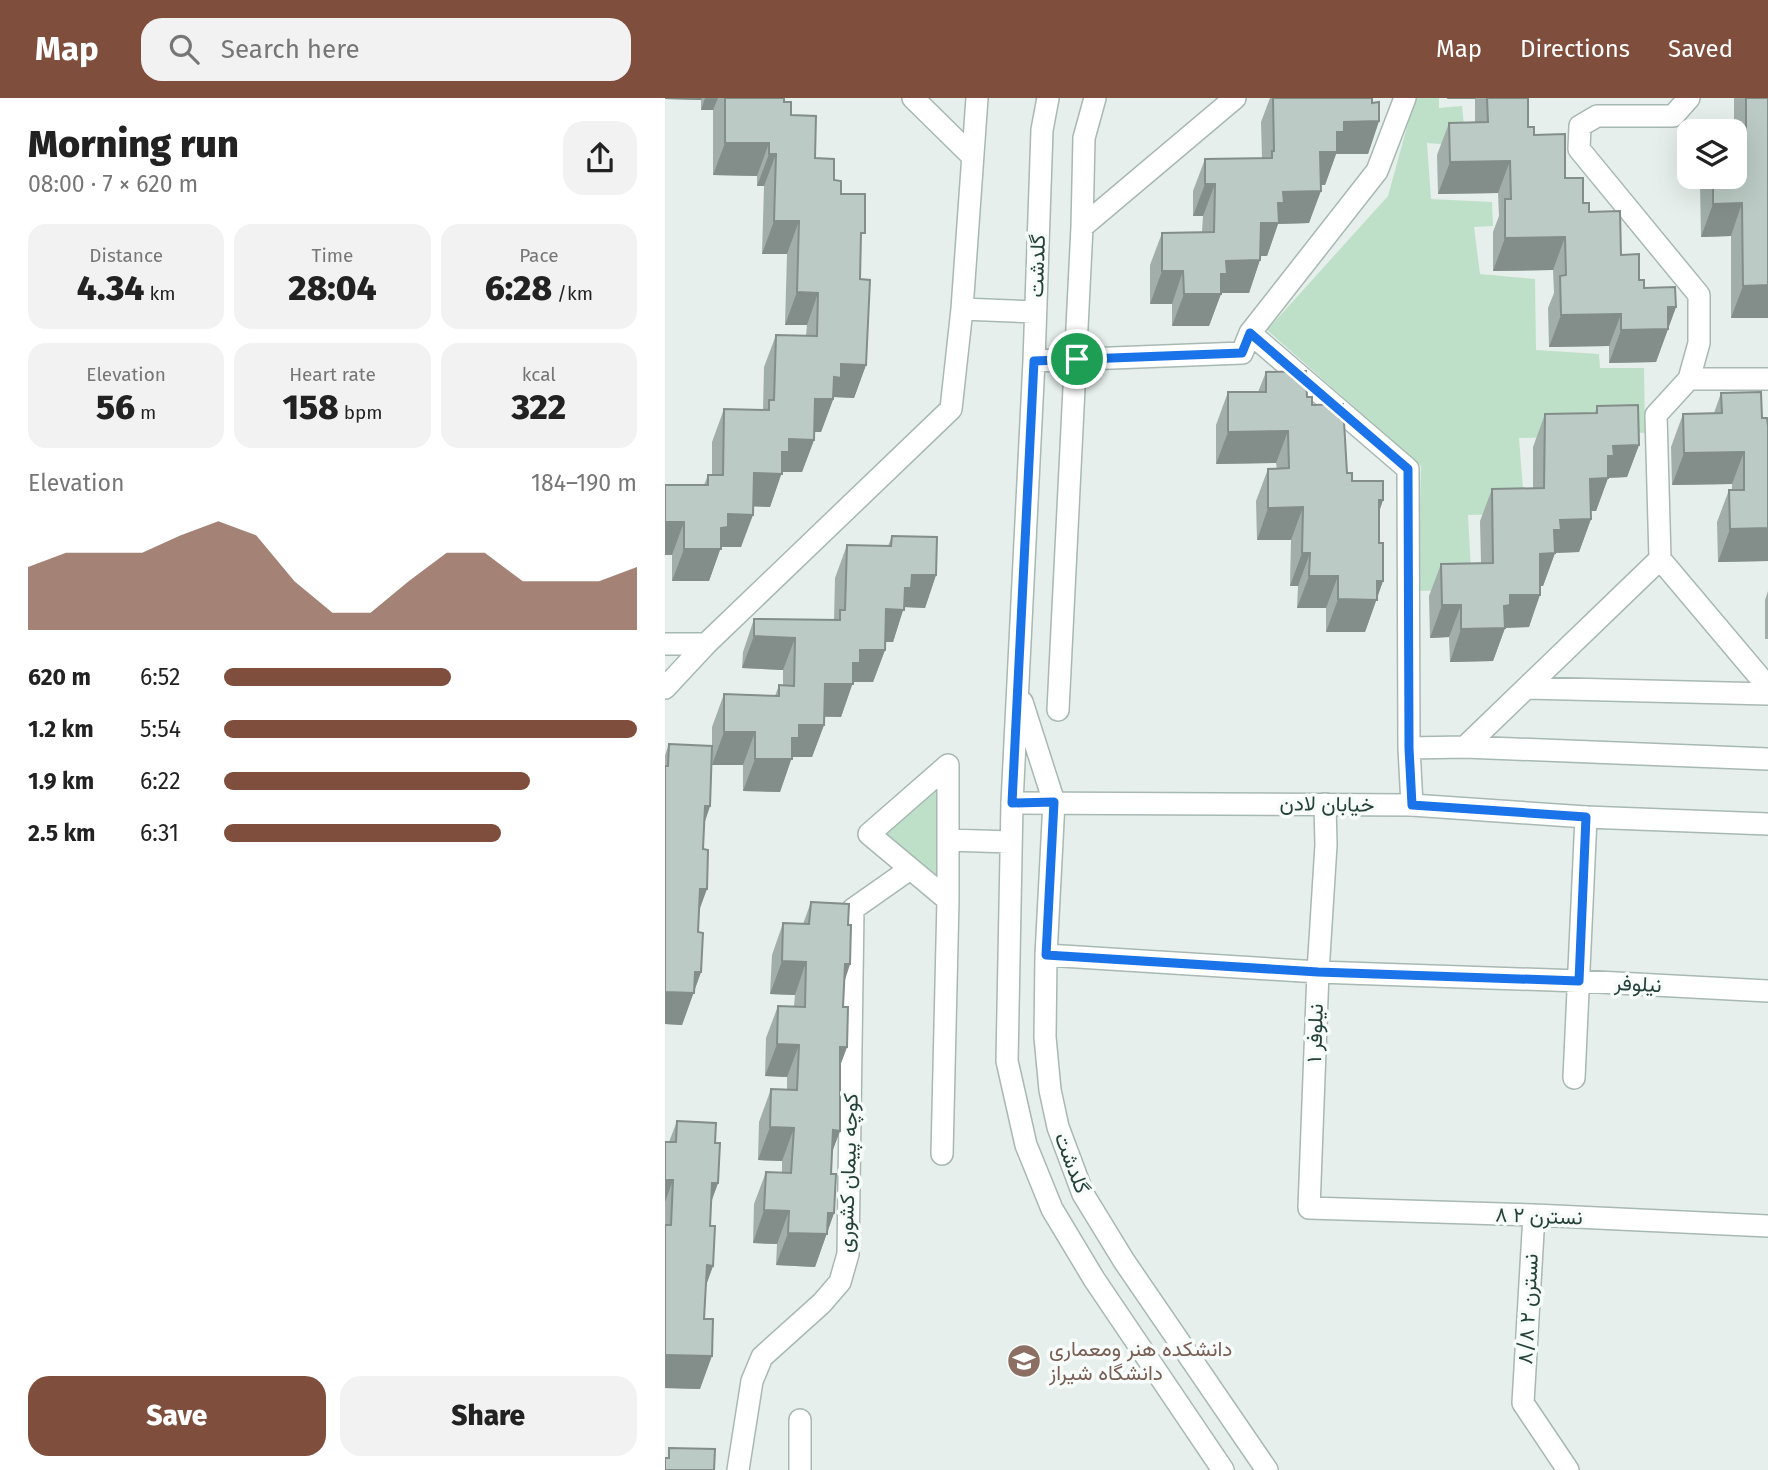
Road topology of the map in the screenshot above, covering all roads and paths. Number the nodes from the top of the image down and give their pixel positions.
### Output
1 (913, 98) edge
2 (977, 98) edge
3 (1048, 98) edge
4 (1095, 98) edge
5 (1235, 98) edge
6 (1405, 98) edge
7 (1689, 98) edge
8 (971, 155) junction
9 (1082, 227) junction
10 (962, 309) junction
11 (1035, 312) junction
12 (1250, 333) junction
13 (1077, 359) junction
14 (1034, 361) junction
15 (1689, 379) junction
16 (1768, 379) edge
17 (1660, 559) junction
18 (665, 644) edge
19 (706, 644) junction
20 (1018, 686) junction
21 (1768, 687) edge
22 (665, 688) edge
23 (1527, 688) junction
24 (1768, 694) edge
25 (1058, 710) dead end
26 (1465, 747) junction
27 (1409, 748) junction
28 (1768, 759) edge
29 (1054, 802) junction
30 (1012, 803) junction
31 (1325, 804) junction
32 (1412, 805) junction
33 (1586, 817) junction
34 (1768, 824) edge
35 (948, 840) junction
36 (1011, 842) junction
37 (910, 869) junction
38 (948, 900) junction
39 (1046, 955) junction
40 (1318, 972) junction
41 (1579, 981) junction
42 (1768, 991) edge
43 (1574, 1078) dead end
44 (941, 1154) dead end
45 (1309, 1208) joint
46 (1534, 1215) junction
47 (1768, 1226) edge
48 (1124, 1261) junction
49 (1094, 1279) junction
50 (800, 1420) dead end
51 (738, 1470) edge
52 (800, 1470) edge
53 (1223, 1470) edge
54 (1267, 1470) edge
55 (1568, 1470) edge

1 - 8 street
2 - 8 street
3 - 11 street, گلدشت
4 - 9 street
5 - 9 street
6 - 12 street
7 - 15 street
8 - 10 street
9 - 13 street
10 - 11 street
10 - 19 street
11 - 14 street, گلدشت
12 - 13 street
12 - 27 street
13 - 14 street
13 - 25 street
14 - 20 street, گلدشت
15 - 16 street
15 - 17 street
17 - 21 street
17 - 23 street
18 - 19 street
19 - 22 street
20 - 29 street
20 - 30 street, گلدشت
23 - 24 street
23 - 26 street
26 - 27 street
26 - 28 street
27 - 32 street
29 - 30 street, خیابان لادن
29 - 31 street, خیابان لادن
29 - 39 street, گلدشت
30 - 36 street, گلدشت
31 - 32 street, خیابان لادن
31 - 40 street, ۱ نیلوفر
32 - 33 street, خیابان لادن
33 - 34 street, خیابان لادن
33 - 41 street
35 - 36 street
35 - 37 street
35 - 38 street
36 - 49 street, گلدشت
37 - 38 street
37 - 51 street, کوچه پیمان کشوری
38 - 44 street
39 - 40 street, نیلوفر
39 - 48 street, گلدشت
40 - 41 street, نیلوفر
40 - 45 street, ۱ نیلوفر
41 - 42 street, نیلوفر
41 - 43 street
45 - 46 street, ۸ نسترن ۲
46 - 47 street, ۸ نسترن ۲
46 - 55 street, ۸/۸ نسترن ۲
48 - 49 street
48 - 54 street, گلدشت
49 - 53 street, گلدشت
50 - 52 street

